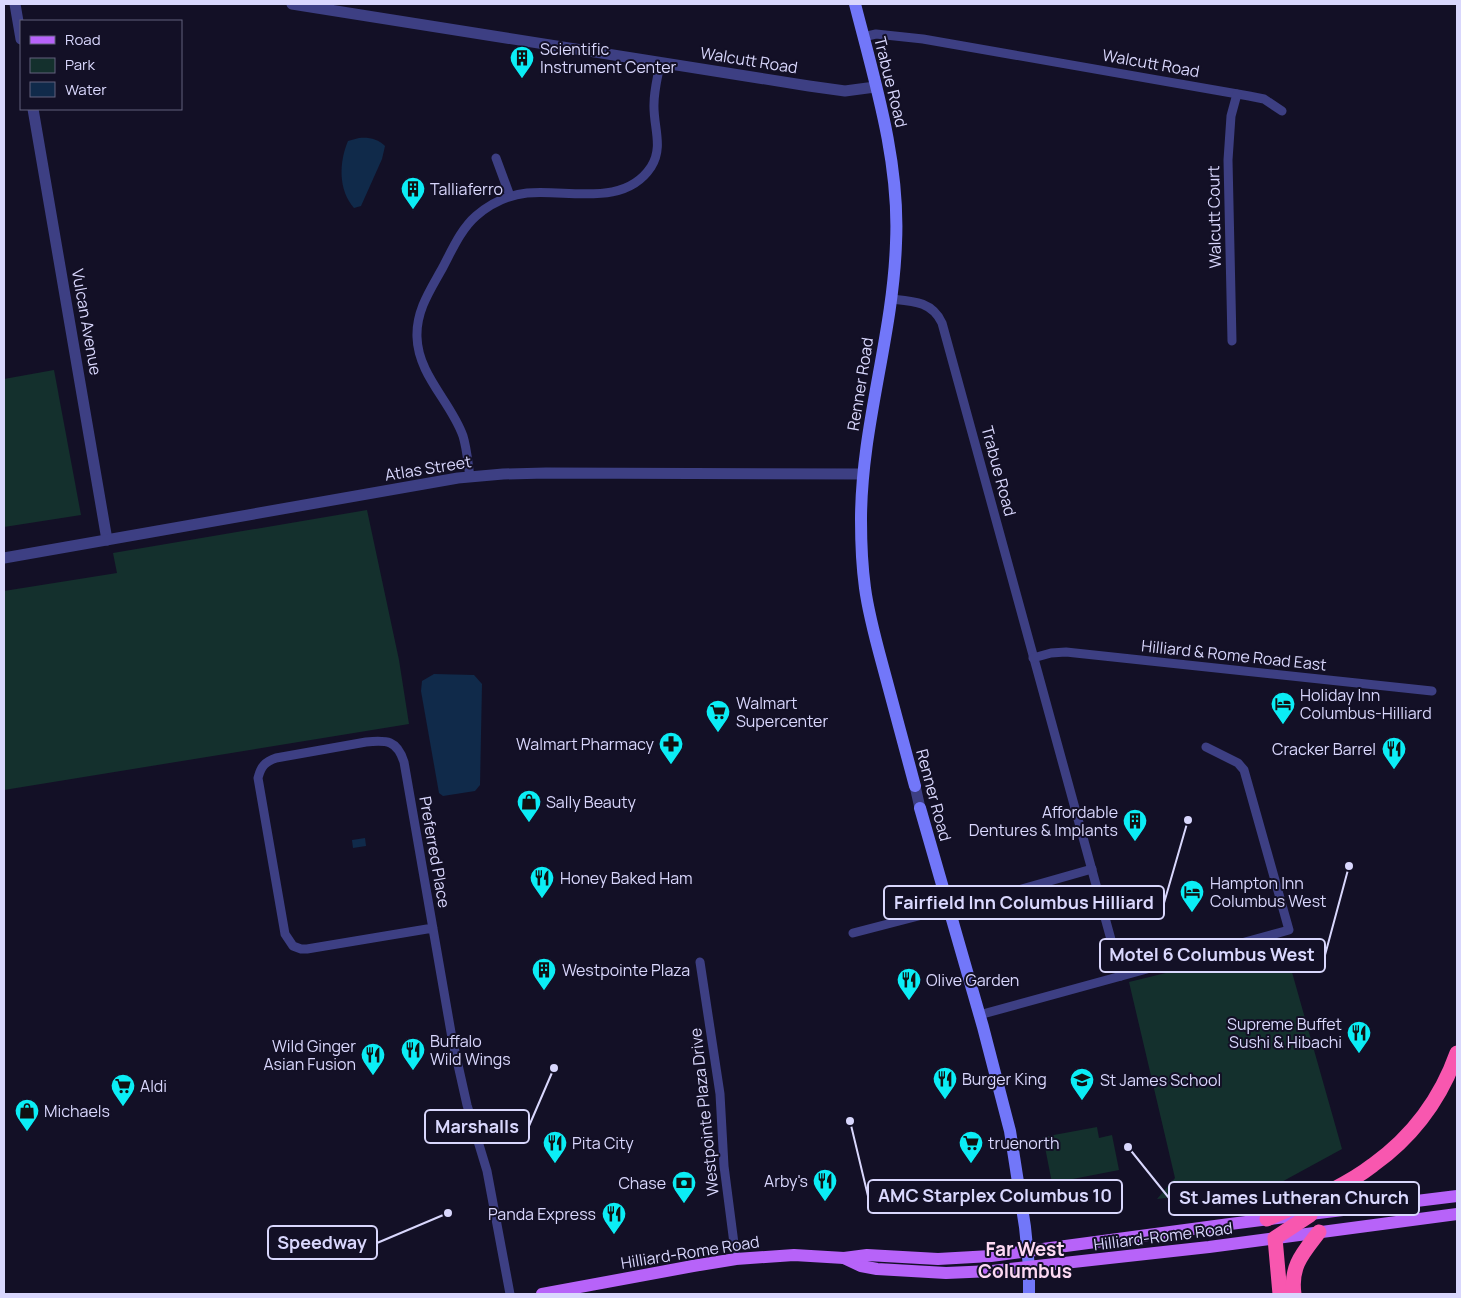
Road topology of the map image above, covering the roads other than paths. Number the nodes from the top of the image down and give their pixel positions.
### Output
1 (15, 4) edge
2 (292, 4) edge
3 (855, 4) edge
4 (20, 33) edge
5 (863, 36) junction
6 (660, 63) junction
7 (876, 87) junction
8 (1237, 94) junction
9 (33, 110) edge
10 (1282, 111) dead end
11 (496, 158) dead end
12 (510, 196) junction
13 (891, 299) junction
14 (1232, 341) dead end
15 (863, 474) junction
16 (470, 477) junction
17 (107, 540) junction
18 (4, 558) edge
19 (1033, 658) junction
20 (1432, 692) dead end
21 (1206, 747) dead end
22 (915, 786) joint
23 (920, 808) joint
24 (1092, 869) junction
25 (949, 907) junction
26 (433, 928) junction
27 (853, 933) dead end
28 (700, 962) dead end
29 (1121, 976) junction
30 (979, 1016) junction
31 (1457, 1054) edge
32 (1455, 1197) edge
33 (1456, 1214) edge
34 (1310, 1215) junction
35 (1267, 1219) junction
36 (1319, 1232) junction
37 (1275, 1238) junction
38 (1027, 1251) junction
39 (844, 1258) junction
40 (736, 1259) junction
41 (1029, 1267) junction
42 (510, 1294) edge
43 (542, 1294) edge
44 (1029, 1294) edge
45 (1280, 1294) edge
46 (1294, 1294) edge

1 - 4 street
2 - 6 street, Walcutt Road
3 - 5 main road, Trabue Road
5 - 7 main road, Trabue Road
5 - 8 street, Walcutt Road
6 - 7 street, Walcutt Road
6 - 12 street
7 - 13 main road, Trabue Road
8 - 10 street, Walcutt Road
8 - 14 street, Walcutt Court
9 - 17 street, Vulcan Avenue
11 - 12 street
12 - 16 street
13 - 15 main road, Renner Road
13 - 19 street, Trabue Road
15 - 16 street, Atlas Street
15 - 22 main road, Renner Road
16 - 17 street, Atlas Street
17 - 18 street, Atlas Street
19 - 20 street, Hilliard & Rome Road East
19 - 24 street, Trabue Road
21 - 29 street
22 - 23 street, Renner Road
23 - 25 main road, Renner Road
24 - 25 street
24 - 29 street, Trabue Road
25 - 27 street
25 - 30 main road, Renner Road
26 - 26 street, Preferred Place
26 - 42 street
28 - 40 street, Westpointe Plaza Drive
29 - 30 street
30 - 38 main road, Renner Road
31 - 35 highway
32 - 34 main road, Hilliard-Rome Road
33 - 36 main road, Hilliard-Rome Road
34 - 35 main road, Hilliard-Rome Road
34 - 37 highway
35 - 38 main road, Hilliard-Rome Road
36 - 37 main road, Hilliard-Rome Road
36 - 46 highway
37 - 41 main road, Hilliard-Rome Road
37 - 45 highway
38 - 39 main road, Hilliard-Rome Road
38 - 41 main road, Renner Road
39 - 40 main road, Hilliard-Rome Road
39 - 41 main road, Hilliard-Rome Road
40 - 43 main road, Hilliard-Rome Road
41 - 44 main road, Renner Road

